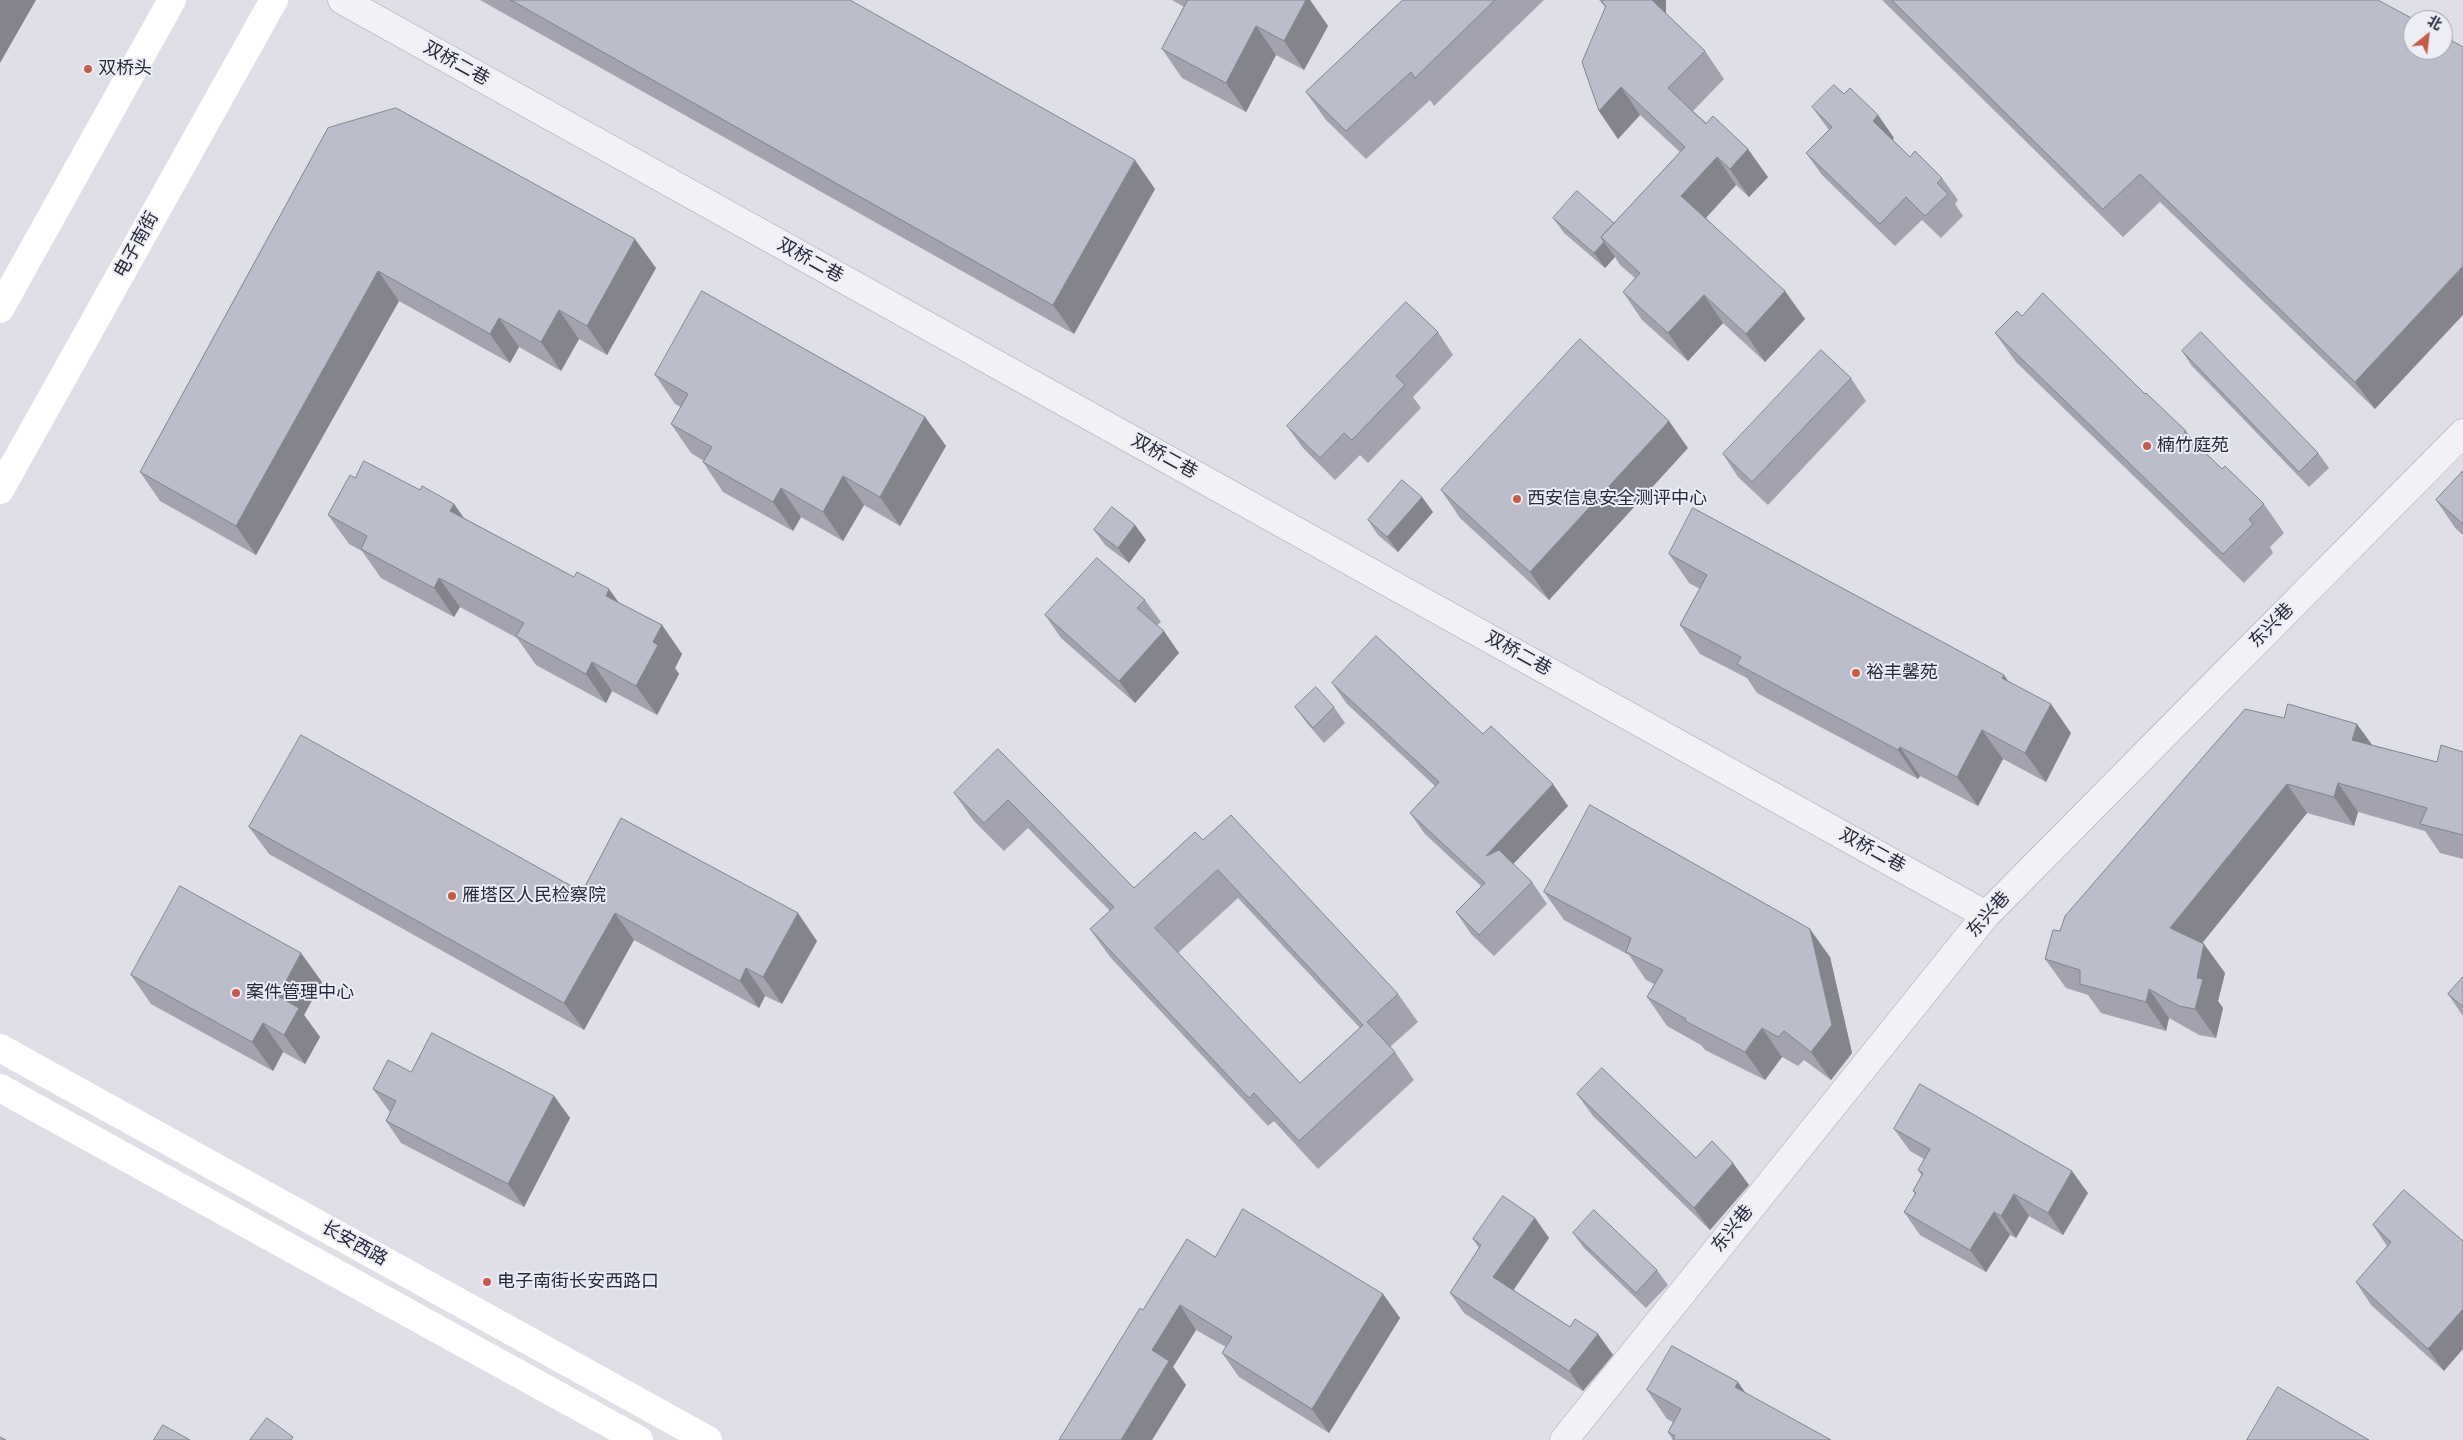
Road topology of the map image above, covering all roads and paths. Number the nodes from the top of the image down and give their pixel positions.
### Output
1 (172, 0) edge
2 (274, 0) edge
3 (342, 0) edge
4 (0, 309) edge
5 (2463, 433) edge
6 (0, 490) edge
7 (1986, 914) junction
8 (0, 1048) edge
9 (0, 1088) edge
10 (639, 1440) edge
11 (708, 1440) edge
12 (1564, 1440) edge

1 - 4 main road
2 - 6 main road, 电子南街
3 - 7 street, 双桥二巷
5 - 7 street, 东兴巷
7 - 12 street, 东兴巷
8 - 11 main road, 长安西路
9 - 10 main road, 长安西路

